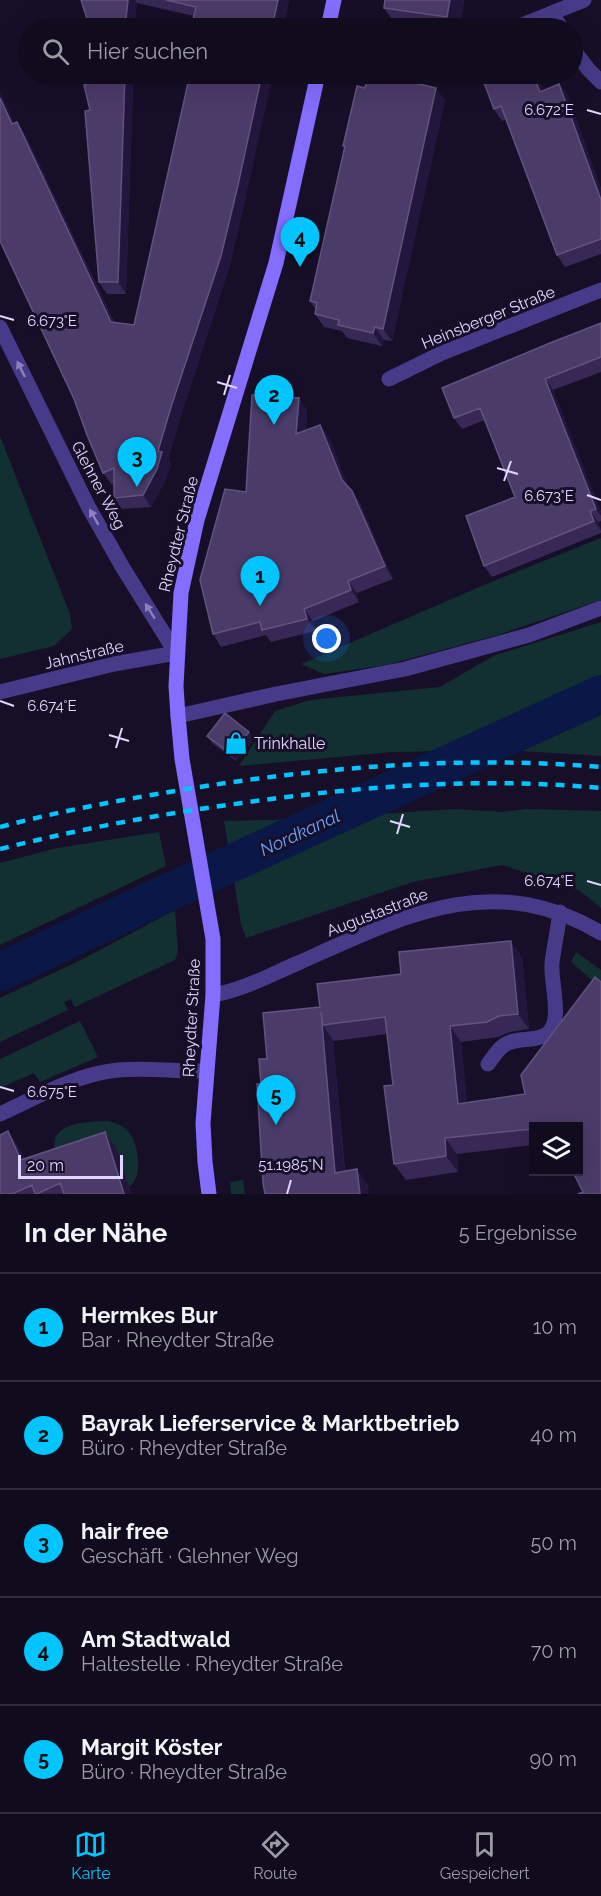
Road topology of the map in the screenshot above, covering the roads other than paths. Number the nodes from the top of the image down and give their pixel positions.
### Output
1 (334, 0) edge
2 (584, 0) edge
3 (552, 13) junction
4 (330, 18) edge
5 (540, 18) edge
6 (555, 18) edge
7 (583, 62) edge
8 (601, 82) edge
9 (316, 84) edge
10 (601, 290) edge
11 (0, 327) edge
12 (389, 379) dead end
13 (601, 608) edge
14 (176, 653) junction
15 (0, 692) edge
16 (178, 717) junction
17 (560, 912) junction
18 (601, 933) edge
19 (213, 995) junction
20 (488, 1064) dead end
21 (206, 1071) junction
22 (0, 1114) edge
23 (209, 1194) edge

1 - 4 main road
2 - 3 street
3 - 5 street
3 - 6 street
7 - 8 street
9 - 14 main road, Rheydter Straße
10 - 12 street, Heinsberger Straße
14 -> 11 street, Glehner Weg
13 - 16 street
14 - 15 street, Jahnstraße
14 - 16 main road, Rheydter Straße
16 - 19 main road, Rheydter Straße
17 - 18 street, Augustastraße
17 - 19 street, Augustastraße
17 - 20 street
19 - 21 main road, Rheydter Straße
21 - 22 street
21 - 23 main road, Rheydter Straße

